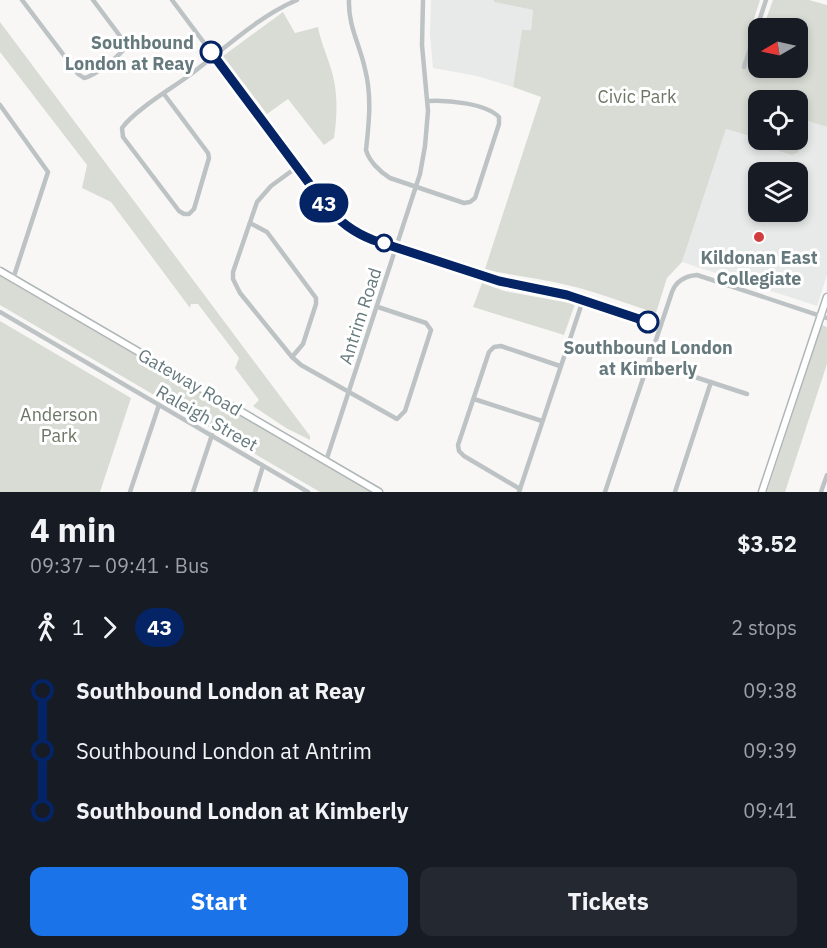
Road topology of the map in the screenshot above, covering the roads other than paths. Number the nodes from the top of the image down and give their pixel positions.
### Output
1 (22, 0) edge
2 (93, 0) edge
3 (297, 0) edge
4 (349, 0) edge
5 (423, 0) edge
6 (766, 0) edge
7 (175, 1) edge
8 (214, 56) junction
9 (744, 67) dead end
10 (164, 94) junction
11 (428, 101) junction
12 (0, 105) edge
13 (297, 167) junction
14 (416, 187) junction
15 (250, 223) junction
16 (398, 246) junction
17 (0, 271) edge
18 (13, 279) junction
19 (827, 297) edge
20 (583, 300) junction
21 (378, 307) junction
22 (0, 312) edge
23 (824, 317) edge
24 (660, 326) junction
25 (292, 357) junction
26 (649, 362) junction
27 (560, 366) junction
28 (711, 382) junction
29 (349, 392) junction
30 (747, 394) dead end
31 (474, 399) junction
32 (159, 405) junction
33 (542, 421) junction
34 (212, 435) junction
35 (326, 461) junction
36 (263, 466) junction
37 (827, 475) edge
38 (520, 490) edge
39 (130, 492) edge
40 (193, 492) edge
41 (255, 492) edge
42 (308, 492) edge
43 (379, 492) edge
44 (607, 492) edge
45 (675, 492) edge
46 (762, 492) edge
47 (821, 492) edge

1 - 2 street
3 - 8 street
4 - 14 street
5 - 11 street, Antrim Road
6 - 9 street
7 - 8 street
8 - 10 street
8 - 13 street
10 - 10 street
11 - 14 street, Antrim Road
11 - 14 street
12 - 18 street
13 - 15 street
13 - 16 street
14 - 16 street, Antrim Road
15 - 25 street
15 - 25 street
16 - 20 street
16 - 21 street, Antrim Road
17 - 18 main road, Gateway Road
18 - 35 main road, Gateway Road
19 - 23 main road
20 - 24 street
20 - 27 street
21 - 29 street, Antrim Road
21 - 29 street
22 - 32 street, Raleigh Street
23 - 24 street
23 - 46 main road
24 - 26 street
25 - 29 street
26 - 28 street
26 - 44 street
27 - 31 street
27 - 33 street
28 - 30 street
28 - 45 street
29 - 35 street, Antrim Road
31 - 33 street
31 - 38 street
32 - 34 street, Raleigh Street
32 - 39 street
33 - 38 street
34 - 36 street, Raleigh Street
34 - 40 street
35 - 43 main road, Gateway Road
36 - 41 street
36 - 42 street, Raleigh Street
37 - 47 street

